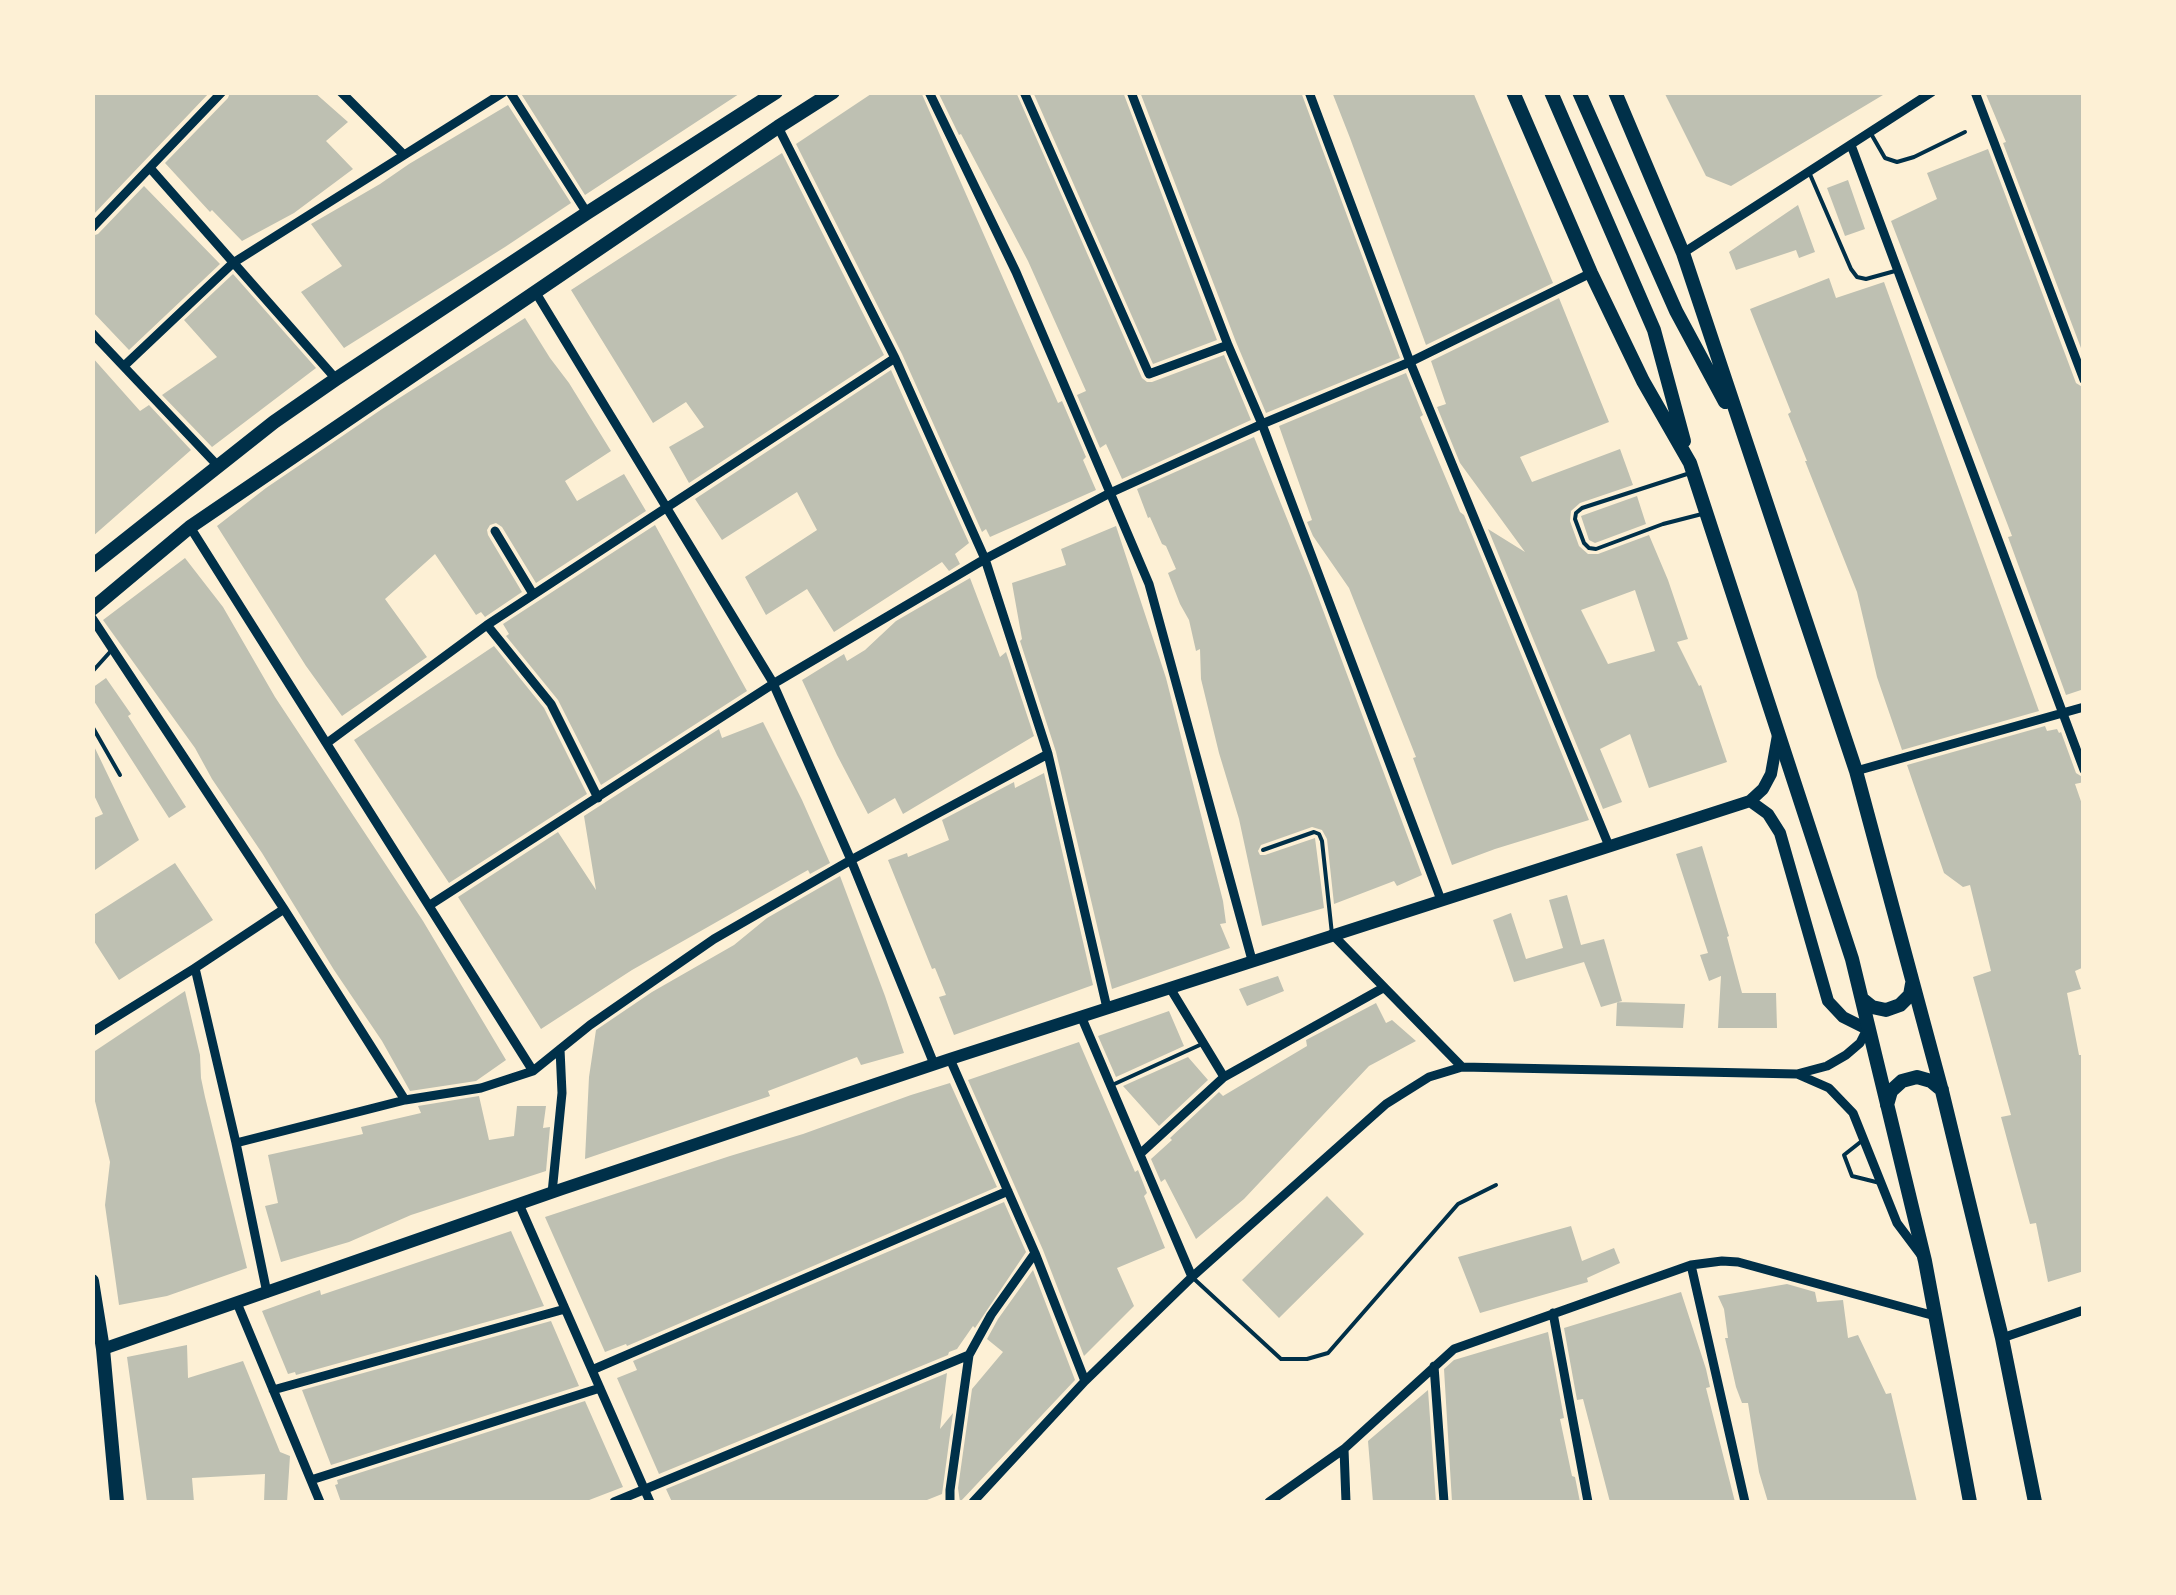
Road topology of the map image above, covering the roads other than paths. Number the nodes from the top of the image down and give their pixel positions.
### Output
1 (222, 92) edge
2 (341, 92) edge
3 (507, 92) edge
4 (776, 92) edge
5 (833, 92) edge
6 (929, 92) edge
7 (1024, 92) edge
8 (1131, 92) edge
9 (1308, 92) edge
10 (1514, 92) edge
11 (1550, 92) edge
12 (1579, 92) edge
13 (1615, 92) edge
14 (1932, 92) edge
15 (1975, 92) edge
16 (778, 128) junction
17 (1870, 132) junction
18 (1965, 132) dead end
19 (1852, 145) junction
20 (403, 154) junction
21 (150, 168) junction
22 (1809, 172) junction
23 (587, 213) junction
24 (92, 228) edge
25 (1682, 253) junction
26 (233, 263) junction
27 (1898, 270) junction
28 (1591, 273) junction
29 (536, 293) junction
30 (94, 338) edge
31 (1228, 345) junction
32 (895, 358) junction
33 (1410, 362) junction
34 (124, 366) junction
35 (336, 379) junction
36 (2084, 380) edge
37 (1262, 424) junction
38 (1745, 438) junction
39 (218, 466) junction
40 (1692, 467) junction
41 (1110, 494) junction
42 (666, 506) junction
43 (1706, 512) junction
44 (190, 527) junction
45 (494, 531) dead end
46 (985, 559) junction
47 (92, 566) edge
48 (533, 594) junction
49 (92, 609) edge
50 (92, 618) edge
51 (487, 625) junction
52 (114, 649) junction
53 (92, 672) edge
54 (773, 684) junction
55 (2084, 708) edge
56 (2063, 713) junction
57 (92, 726) edge
58 (1778, 736) junction
59 (327, 743) junction
60 (1048, 754) junction
61 (2084, 770) edge
62 (1856, 772) junction
63 (120, 775) dead end
64 (598, 798) junction
65 (1750, 802) junction
66 (1609, 846) junction
67 (1263, 850) dead end
68 (851, 860) junction
69 (1441, 900) junction
70 (430, 905) junction
71 (284, 909) junction
72 (1332, 934) junction
73 (1252, 960) junction
74 (195, 968) junction
75 (1913, 981) junction
76 (1170, 988) junction
77 (1384, 988) junction
78 (1861, 998) junction
79 (1107, 1008) junction
80 (1081, 1016) junction
81 (1867, 1029) junction
82 (92, 1032) edge
83 (1204, 1044) junction
84 (560, 1049) junction
85 (950, 1058) junction
86 (934, 1064) junction
87 (1462, 1067) junction
88 (533, 1071) junction
89 (1798, 1074) junction
90 (1224, 1077) junction
91 (1110, 1086) junction
92 (1942, 1091) junction
93 (405, 1100) junction
94 (1887, 1106) junction
95 (1863, 1140) junction
96 (236, 1142) junction
97 (1140, 1154) junction
98 (1880, 1183) junction
99 (1496, 1185) dead end
100 (1008, 1191) junction
101 (552, 1193) junction
102 (520, 1204) junction
103 (1035, 1253) junction
104 (1925, 1261) junction
105 (1691, 1264) junction
106 (1192, 1278) junction
107 (92, 1281) edge
108 (267, 1293) junction
109 (236, 1303) junction
110 (566, 1309) junction
111 (2084, 1310) edge
112 (1552, 1313) junction
113 (1935, 1316) junction
114 (2002, 1338) junction
115 (103, 1349) junction
116 (969, 1355) junction
117 (1434, 1366) junction
118 (592, 1370) junction
119 (1085, 1380) junction
120 (600, 1388) junction
121 (273, 1390) junction
122 (1344, 1449) junction
123 (311, 1480) junction
124 (644, 1490) junction
125 (947, 1501) edge
126 (117, 1502) edge
127 (320, 1502) edge
128 (614, 1502) edge
129 (650, 1502) edge
130 (973, 1502) edge
131 (1270, 1502) edge
132 (1346, 1502) edge
133 (1444, 1502) edge
134 (1588, 1502) edge
135 (1745, 1502) edge
136 (1970, 1502) edge
137 (2035, 1502) edge

1 - 21 street
2 - 20 street
3 - 20 street
3 - 23 street
4 - 23 main road
5 - 16 main road
6 - 41 street
7 - 31 street
8 - 31 street
9 - 33 street
10 - 28 main road
11 - 40 main road
12 - 38 main road
13 - 25 main road
14 - 17 street
15 - 36 street
16 - 29 main road
16 - 32 street
17 - 18 lane
17 - 19 street
19 - 22 street
19 - 27 street
20 - 26 street
21 - 24 street
21 - 26 street
22 - 25 street
22 - 27 lane
23 - 35 main road
25 - 38 main road
26 - 34 street
26 - 35 street
27 - 56 street
28 - 33 street
28 - 40 main road
29 - 42 street
29 - 44 main road
30 - 34 street
31 - 37 street
32 - 42 street
32 - 46 street
33 - 37 street
33 - 66 street
34 - 39 street
35 - 39 main road
37 - 41 street
37 - 69 street
38 - 62 main road
39 - 47 main road
40 - 43 main road
40 - 43 lane
41 - 46 street
41 - 73 street
42 - 48 street
42 - 54 street
43 - 58 main road
44 - 49 main road
44 - 59 street
45 - 48 street
46 - 54 street
46 - 60 street
48 - 51 street
50 - 52 street
51 - 59 street
51 - 64 street
52 - 53 lane
52 - 71 street
54 - 64 street
54 - 68 street
55 - 56 street
56 - 61 street
56 - 62 street
57 - 63 lane
58 - 65 main road
58 - 78 main road
59 - 70 street
60 - 68 street
60 - 79 street
62 - 75 main road
64 - 70 street
65 - 66 main road
65 - 81 main road
66 - 69 main road
67 - 72 lane
68 - 84 street
68 - 86 street
69 - 72 main road
70 - 88 street
71 - 74 street
71 - 93 street
72 - 73 main road
72 - 77 street
73 - 76 main road
74 - 82 street
74 - 96 street
75 - 78 main road
75 - 92 main road
76 - 79 main road
76 - 83 street
77 - 87 street
77 - 90 street
78 - 81 main road
79 - 80 main road
80 - 85 main road
80 - 91 street
81 - 89 street
81 - 94 main road
83 - 90 street
83 - 91 lane
84 - 88 street
84 - 101 street
85 - 86 main road
85 - 100 street
86 - 101 main road
87 - 89 street
87 - 106 street
88 - 93 street
89 - 95 street
90 - 97 street
91 - 97 street
92 - 94 main road
92 - 114 main road
93 - 96 street
94 - 104 main road
95 - 98 street
95 - 98 lane
96 - 108 street
97 - 106 street
98 - 104 street
99 - 106 lane
100 - 103 street
100 - 118 street
101 - 102 main road
102 - 108 main road
102 - 110 street
103 - 116 street
103 - 119 street
104 - 113 main road
105 - 112 street
105 - 113 street
105 - 135 street
106 - 119 street
107 - 115 main road
108 - 109 main road
109 - 115 main road
109 - 121 street
110 - 118 street
110 - 121 street
111 - 114 street
112 - 117 street
112 - 134 street
113 - 136 main road
114 - 137 main road
115 - 126 main road
116 - 124 street
116 - 125 street
117 - 122 street
117 - 133 street
118 - 120 street
119 - 130 street
120 - 123 street
120 - 124 street
121 - 123 street
122 - 131 street
122 - 132 street
123 - 127 street
124 - 128 street
124 - 129 street

